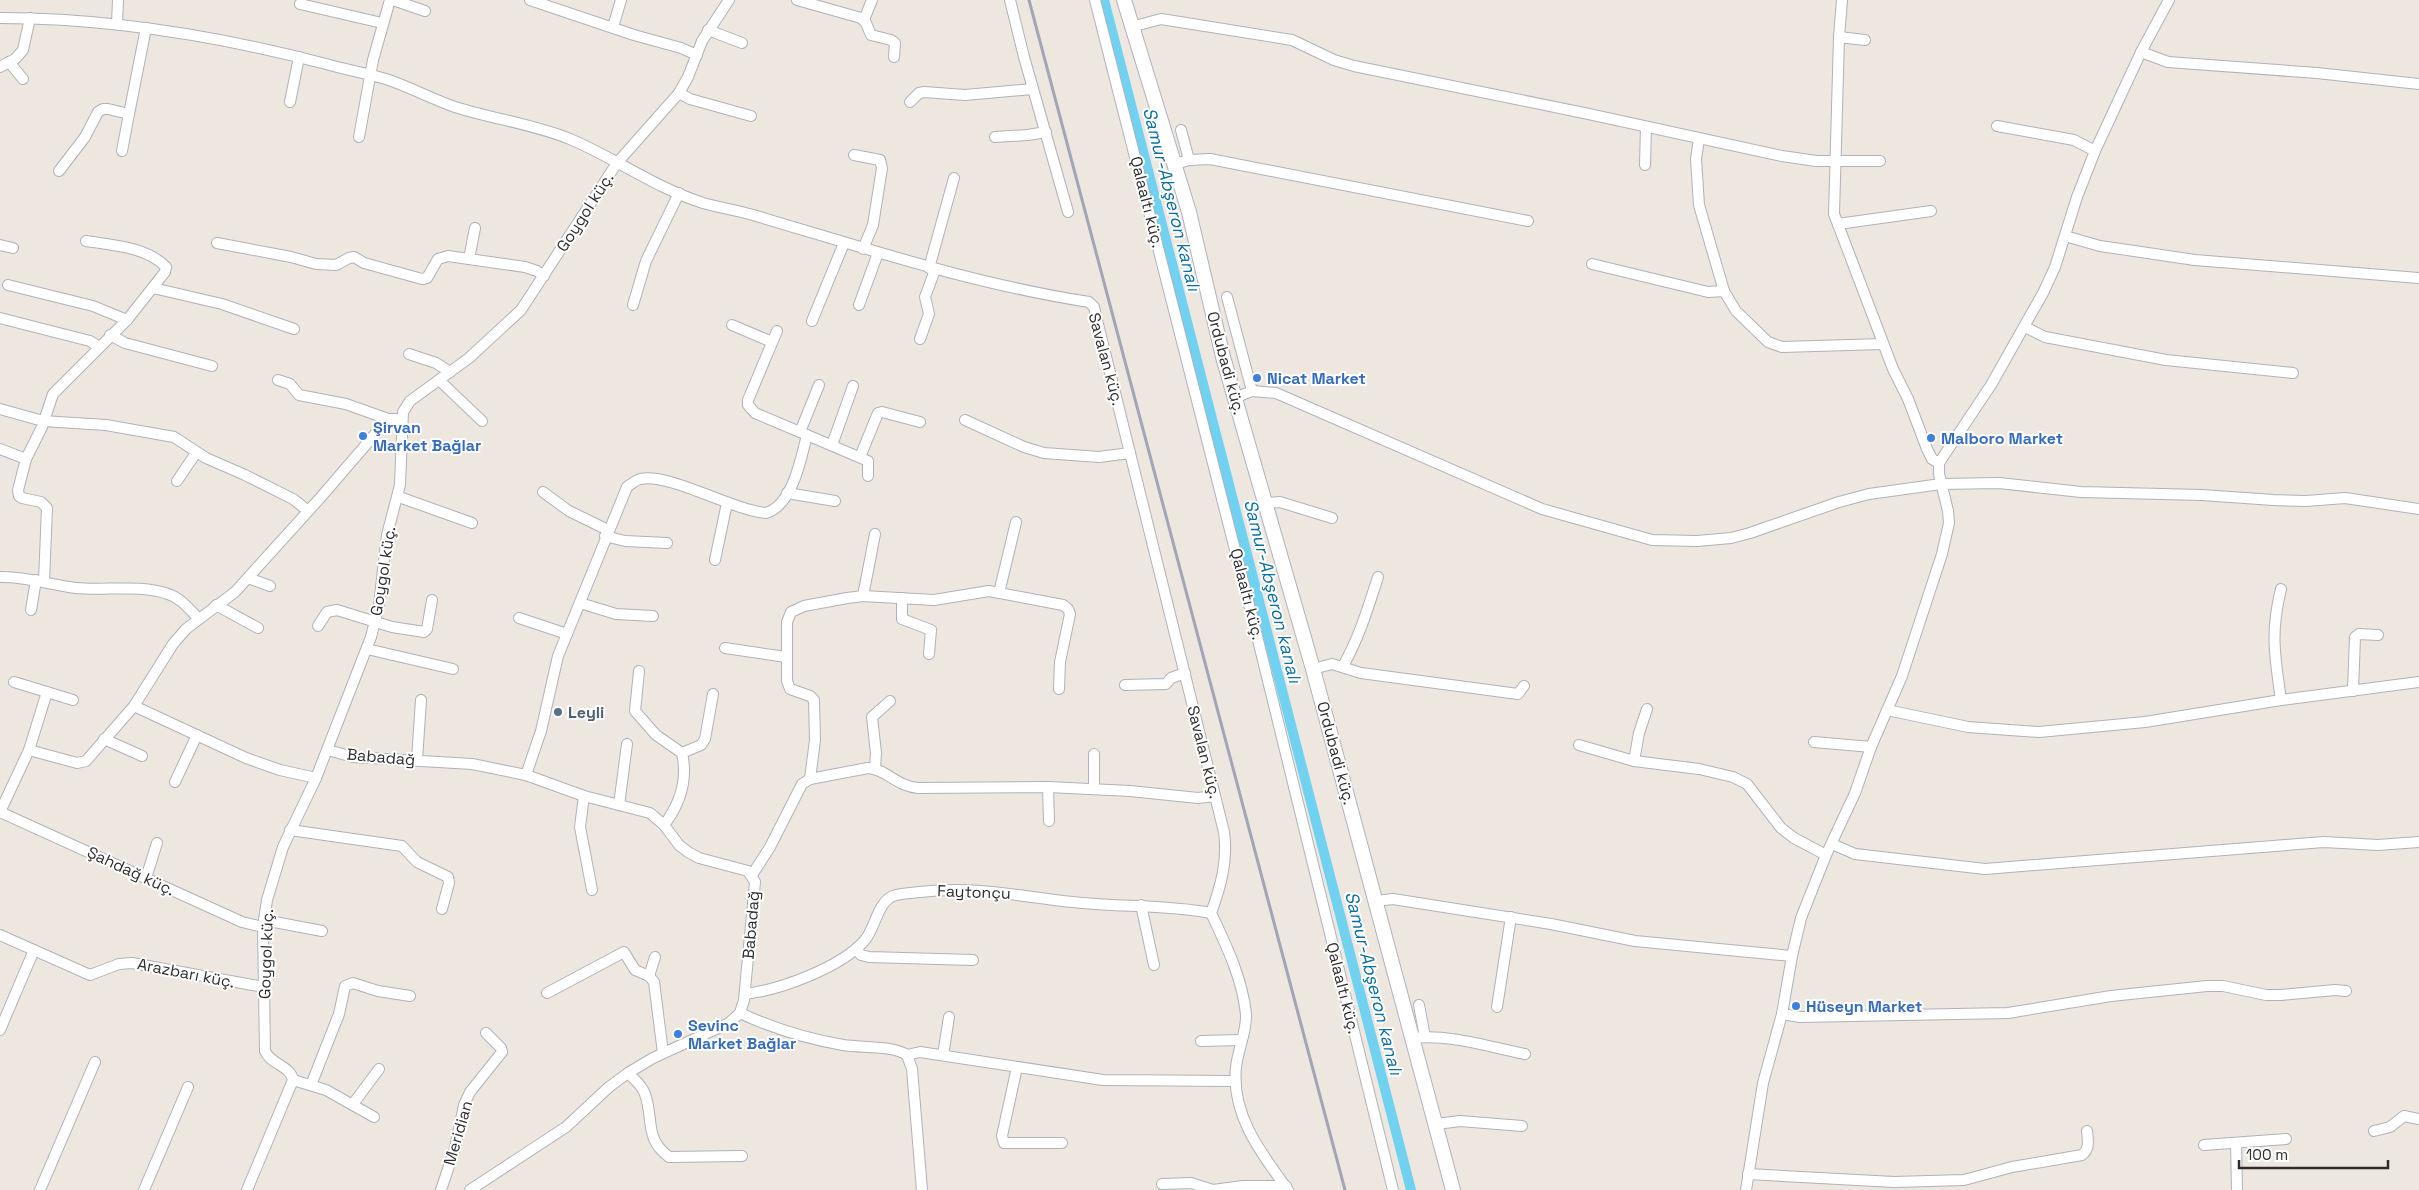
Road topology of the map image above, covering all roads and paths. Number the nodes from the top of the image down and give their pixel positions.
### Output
1 (118, 0) edge
2 (391, 0) edge
3 (530, 0) edge
4 (621, 0) edge
5 (729, 0) edge
6 (797, 0) edge
7 (872, 0) edge
8 (1010, 0) edge
9 (1095, 0) edge
10 (1124, 0) edge
11 (1842, 0) edge
12 (2169, 0) edge
13 (300, 4) dead end
14 (556, 4) edge
15 (425, 12) dead end
16 (0, 18) edge
17 (30, 18) junction
18 (864, 20) junction
19 (382, 23) junction
20 (117, 24) junction
21 (613, 27) junction
22 (1131, 27) junction
23 (146, 28) junction
24 (708, 30) junction
25 (1839, 37) junction
26 (1865, 40) dead end
27 (742, 43) dead end
28 (2140, 52) junction
29 (697, 55) junction
30 (299, 57) junction
31 (894, 57) dead end
32 (5, 65) edge
33 (369, 75) junction
34 (24, 79) dead end
35 (2419, 84) edge
36 (1033, 89) junction
37 (678, 93) junction
38 (290, 102) dead end
39 (910, 102) dead end
40 (129, 114) junction
41 (751, 116) dead end
42 (1997, 126) dead end
43 (1646, 127) junction
44 (1181, 130) dead end
45 (1046, 132) junction
46 (359, 136) dead end
47 (995, 137) dead end
48 (1699, 139) junction
49 (122, 151) dead end
50 (2095, 151) junction
51 (854, 155) dead end
52 (1189, 160) junction
53 (1836, 160) junction
54 (1880, 162) dead end
55 (617, 164) junction
56 (1175, 164) junction
57 (1645, 165) dead end
58 (60, 171) dead end
59 (954, 178) dead end
60 (679, 193) junction
61 (1931, 211) dead end
62 (1068, 212) dead end
63 (1528, 221) dead end
64 (1838, 224) junction
65 (475, 228) dead end
66 (2065, 236) junction
67 (86, 241) dead end
68 (217, 243) dead end
69 (844, 243) junction
70 (0, 245) edge
71 (13, 248) dead end
72 (863, 249) junction
73 (878, 254) junction
74 (469, 259) junction
75 (1592, 264) dead end
76 (932, 269) junction
77 (544, 276) junction
78 (2419, 278) edge
79 (8, 285) dead end
80 (153, 288) junction
81 (1724, 291) junction
82 (1226, 297) dead end
83 (633, 305) dead end
84 (859, 305) dead end
85 (0, 318) edge
86 (126, 320) junction
87 (812, 321) dead end
88 (732, 325) dead end
89 (2025, 328) junction
90 (294, 329) dead end
91 (777, 331) dead end
92 (110, 335) junction
93 (920, 339) dead end
94 (772, 342) junction
95 (1883, 344) junction
96 (99, 347) junction
97 (409, 354) dead end
98 (212, 366) dead end
99 (450, 372) junction
100 (2293, 373) dead end
101 (278, 380) dead end
102 (439, 380) junction
103 (819, 385) dead end
104 (853, 386) dead end
105 (1252, 391) junction
106 (1235, 398) junction
107 (0, 409) edge
108 (388, 419) junction
109 (401, 419) junction
110 (965, 420) dead end
111 (43, 421) junction
112 (482, 421) dead end
113 (920, 422) dead end
114 (804, 433) junction
115 (832, 445) junction
116 (0, 449) edge
117 (196, 453) junction
118 (1130, 453) junction
119 (860, 457) junction
120 (26, 459) junction
121 (1939, 463) junction
122 (868, 476) dead end
123 (177, 481) dead end
124 (1942, 484) junction
125 (543, 492) dead end
126 (787, 493) junction
127 (399, 496) junction
128 (835, 501) dead end
129 (727, 503) junction
130 (1265, 503) junction
131 (2419, 509) edge
132 (307, 510) junction
133 (1332, 518) dead end
134 (1016, 522) dead end
135 (472, 523) dead end
136 (607, 533) junction
137 (875, 534) dead end
138 (667, 543) dead end
139 (715, 560) dead end
140 (0, 577) edge
141 (1378, 577) dead end
142 (248, 578) junction
143 (40, 581) junction
144 (270, 586) dead end
145 (2280, 590) dead end
146 (999, 593) junction
147 (863, 596) junction
148 (902, 598) junction
149 (432, 600) dead end
150 (580, 603) junction
151 (216, 604) junction
152 (31, 610) dead end
153 (653, 616) dead end
154 (198, 618) junction
155 (519, 618) dead end
156 (375, 621) junction
157 (318, 626) dead end
158 (258, 628) dead end
159 (567, 634) junction
160 (2378, 635) dead end
161 (725, 648) dead end
162 (367, 649) junction
163 (929, 654) dead end
164 (786, 657) junction
165 (1343, 666) junction
166 (453, 669) dead end
167 (1313, 669) junction
168 (639, 671) dead end
169 (1185, 673) junction
170 (14, 682) dead end
171 (2419, 682) edge
172 (1124, 685) dead end
173 (1524, 686) dead end
174 (1059, 689) dead end
175 (2353, 691) junction
176 (47, 692) junction
177 (713, 694) dead end
178 (73, 700) dead end
179 (421, 700) dead end
180 (2281, 700) junction
181 (890, 702) dead end
182 (134, 706) junction
183 (1647, 709) dead end
184 (1887, 710) junction
185 (197, 735) junction
186 (104, 739) junction
187 (1814, 742) dead end
188 (627, 744) dead end
189 (1579, 745) dead end
190 (1871, 748) junction
191 (29, 750) junction
192 (328, 750) junction
193 (682, 753) junction
194 (1094, 754) dead end
195 (142, 756) dead end
196 (417, 760) junction
197 (1634, 761) junction
198 (875, 769) junction
199 (526, 775) junction
200 (316, 778) junction
201 (810, 779) junction
202 (175, 782) dead end
203 (1048, 787) junction
204 (1094, 788) junction
205 (584, 796) junction
206 (1215, 796) junction
207 (619, 805) junction
208 (0, 812) edge
209 (1049, 821) dead end
210 (664, 825) junction
211 (290, 830) junction
212 (2419, 842) edge
213 (157, 843) dead end
214 (1832, 844) junction
215 (1826, 855) junction
216 (752, 875) junction
217 (146, 878) junction
218 (592, 890) dead end
219 (1376, 901) junction
220 (1141, 905) junction
221 (442, 909) dead end
222 (1211, 913) junction
223 (1511, 917) junction
224 (264, 924) junction
225 (322, 931) dead end
226 (0, 935) edge
227 (856, 949) junction
228 (34, 950) junction
229 (1792, 956) junction
230 (655, 957) dead end
231 (973, 960) dead end
232 (1154, 965) dead end
233 (649, 976) junction
234 (264, 987) junction
235 (2346, 991) dead end
236 (547, 993) dead end
237 (745, 994) junction
238 (410, 996) dead end
239 (1419, 1005) dead end
240 (1497, 1007) dead end
241 (740, 1013) junction
242 (1782, 1014) junction
243 (949, 1017) dead end
244 (0, 1030) edge
245 (486, 1033) dead end
246 (1419, 1037) junction
247 (1240, 1040) junction
248 (1201, 1041) dead end
249 (663, 1053) junction
250 (1526, 1054) dead end
251 (907, 1055) junction
252 (943, 1055) junction
253 (95, 1062) dead end
254 (1017, 1066) junction
255 (379, 1069) dead end
256 (628, 1073) junction
257 (293, 1080) junction
258 (1234, 1081) junction
259 (311, 1085) junction
260 (188, 1087) dead end
261 (353, 1104) junction
262 (374, 1117) dead end
263 (2419, 1119) edge
264 (1437, 1124) junction
265 (1522, 1126) dead end
266 (2087, 1131) dead end
267 (2374, 1131) dead end
268 (2286, 1139) dead end
269 (1062, 1143) dead end
270 (2236, 1143) junction
271 (2204, 1145) dead end
272 (742, 1156) dead end
273 (1748, 1174) junction
274 (1162, 1184) dead end
275 (1964, 1185) edge
276 (1287, 1188) edge
277 (40, 1190) edge
278 (144, 1190) edge
279 (247, 1190) edge
280 (441, 1190) edge
281 (470, 1190) edge
282 (922, 1190) edge
283 (1393, 1190) edge
284 (1453, 1190) edge
285 (1746, 1190) edge
286 (2237, 1190) edge

1 - 20 street
2 - 15 street
2 - 19 street
3 - 14 street
4 - 21 street
5 - 24 street, Goygol küç.
6 - 18 street
7 - 18 street
8 - 36 street
9 - 283 street, Qalaaltı küç.
10 - 22 street, Ordubadi küç.
11 - 25 street
12 - 28 street
13 - 19 street
14 - 21 street
16 - 17 street
17 - 20 street
17 - 32 street
18 - 31 street
19 - 33 street
20 - 23 street
21 - 29 street
22 - 43 street
22 - 56 street, Ordubadi küç.
23 - 30 street
23 - 40 street
24 - 27 street
24 - 29 street, Goygol küç.
25 - 26 street
25 - 53 street
28 - 35 street
28 - 50 street
29 - 37 street, Goygol küç.
30 - 33 street
30 - 38 street
32 - 34 street
33 - 46 street
33 - 55 street
36 - 39 street
36 - 45 street
37 - 41 street
37 - 55 street, Goygol küç.
40 - 49 street
40 - 58 street
42 - 50 street
43 - 48 street
43 - 57 street
44 - 52 street
45 - 47 street
45 - 62 street
48 - 53 street
48 - 81 street
50 - 66 street
51 - 72 street
52 - 56 street
52 - 63 street
53 - 54 street
53 - 64 street
55 - 60 street
55 - 77 street, Goygol küç.
56 - 106 street, Ordubadi küç.
59 - 76 street
60 - 69 street
60 - 83 street
61 - 64 street
64 - 95 street
65 - 74 street
66 - 78 street
66 - 89 street
67 - 80 street
68 - 74 street
69 - 72 street
69 - 87 street
70 - 71 street
72 - 73 street
73 - 76 street
73 - 84 street
74 - 77 street
75 - 81 street
76 - 93 street
76 - 118 street, Savalan küç.
77 - 99 street, Goygol küç.
79 - 86 street
80 - 86 street
80 - 90 street
81 - 95 street
82 - 105 street
85 - 96 street
86 - 92 street
88 - 94 street
89 - 100 street
89 - 121 street
91 - 94 street
92 - 96 street
92 - 98 street
94 - 114 street
95 - 121 street
96 - 111 street
97 - 99 street
99 - 102 street, Goygol küç.
101 - 108 street
102 - 109 street, Goygol küç.
102 - 112 street
103 - 114 street
104 - 115 street
105 - 106 street
105 - 124 street
106 - 130 street, Ordubadi küç.
107 - 111 street
108 - 109 street
108 - 132 street
109 - 127 street, Goygol küç.
110 - 118 street
111 - 117 street
111 - 120 street
113 - 119 street
114 - 115 street
114 - 126 street
115 - 119 street
116 - 120 street
117 - 123 street
117 - 132 street
118 - 169 street, Savalan küç.
119 - 122 street
120 - 143 street
121 - 124 street
124 - 131 street
124 - 184 street
125 - 136 street
126 - 128 street
126 - 129 street
127 - 135 street
127 - 156 street, Goygol küç.
129 - 136 street
129 - 139 street
130 - 133 street
130 - 167 street, Ordubadi küç.
132 - 142 street
134 - 146 street
136 - 138 street
136 - 150 street
137 - 147 street
140 - 143 street
141 - 165 street
142 - 144 street
142 - 151 street
143 - 152 street
143 - 154 street
145 - 180 street
146 - 148 street
146 - 174 street
147 - 148 street
147 - 164 street
148 - 163 street
149 - 156 street
150 - 153 street
150 - 159 street
151 - 154 street
151 - 158 street
154 - 182 street
155 - 159 street
156 - 157 street
156 - 162 street, Goygol küç.
159 - 199 street
160 - 175 street
161 - 164 street
162 - 166 street
162 - 192 street, Goygol küç.
164 - 201 street
165 - 167 street
165 - 173 street
167 - 219 street, Ordubadi küç.
168 - 193 street
169 - 172 street
169 - 206 street, Savalan küç.
170 - 176 street
171 - 175 street
175 - 180 street
176 - 178 street
176 - 191 street
177 - 193 street
179 - 196 street
180 - 184 street
181 - 198 street
182 - 185 street
182 - 186 street
183 - 197 street
184 - 190 street
185 - 200 street
185 - 202 street
186 - 191 street
186 - 195 street
187 - 190 street
188 - 207 street
189 - 197 street
190 - 214 street
191 - 208 street
192 - 196 street, Babadağ
192 - 200 street, Goygol küç.
193 - 210 street
194 - 204 street
196 - 199 street, Babadağ
197 - 215 street
198 - 201 street
198 - 203 street
199 - 205 street, Babadağ
200 - 211 street, Goygol küç.
201 - 216 street
203 - 204 street
203 - 209 street
204 - 206 street
205 - 207 street, Babadağ
205 - 218 street
206 - 222 street, Savalan küç.
207 - 210 street, Babadağ
208 - 217 street, Şahdağ küç.
210 - 216 street, Babadağ
211 - 221 street
211 - 224 street, Goygol küç.
212 - 214 street
213 - 217 street
214 - 215 street
215 - 229 street
216 - 237 street, Babadağ
217 - 224 street, Şahdağ küç.
219 - 223 street
219 - 246 street, Ordubadi küç.
220 - 222 street, Faytonçu
220 - 227 street, Faytonçu
220 - 232 street
222 - 247 street
223 - 229 street
223 - 240 street
224 - 225 street, Şahdağ küç.
224 - 234 street, Goygol küç.
226 - 228 street, Arazbarı küç.
227 - 231 street
227 - 237 street, Faytonçu
228 - 234 street, Arazbarı küç.
228 - 244 street
229 - 242 street
230 - 233 street
233 - 236 street
233 - 249 street
234 - 257 street, Goygol küç.
235 - 242 street
237 - 241 street, Babadağ
238 - 259 street
239 - 246 street
241 - 249 street
241 - 251 street
242 - 273 street
243 - 252 street
245 - 280 street, Meridian
246 - 250 street
246 - 264 street, Ordubadi küç.
247 - 248 street
247 - 258 street
249 - 256 street
251 - 252 street
251 - 282 street
252 - 254 street
253 - 277 street
254 - 258 street
254 - 269 street
255 - 261 street
256 - 272 street
256 - 281 street
257 - 259 street
257 - 279 street
258 - 276 street
259 - 261 street
260 - 278 street
261 - 262 street
263 - 267 street
264 - 265 street
264 - 284 street, Ordubadi küç.
266 - 275 street
268 - 270 street
270 - 271 street
270 - 286 street
273 - 275 street
273 - 285 street
274 - 276 street

